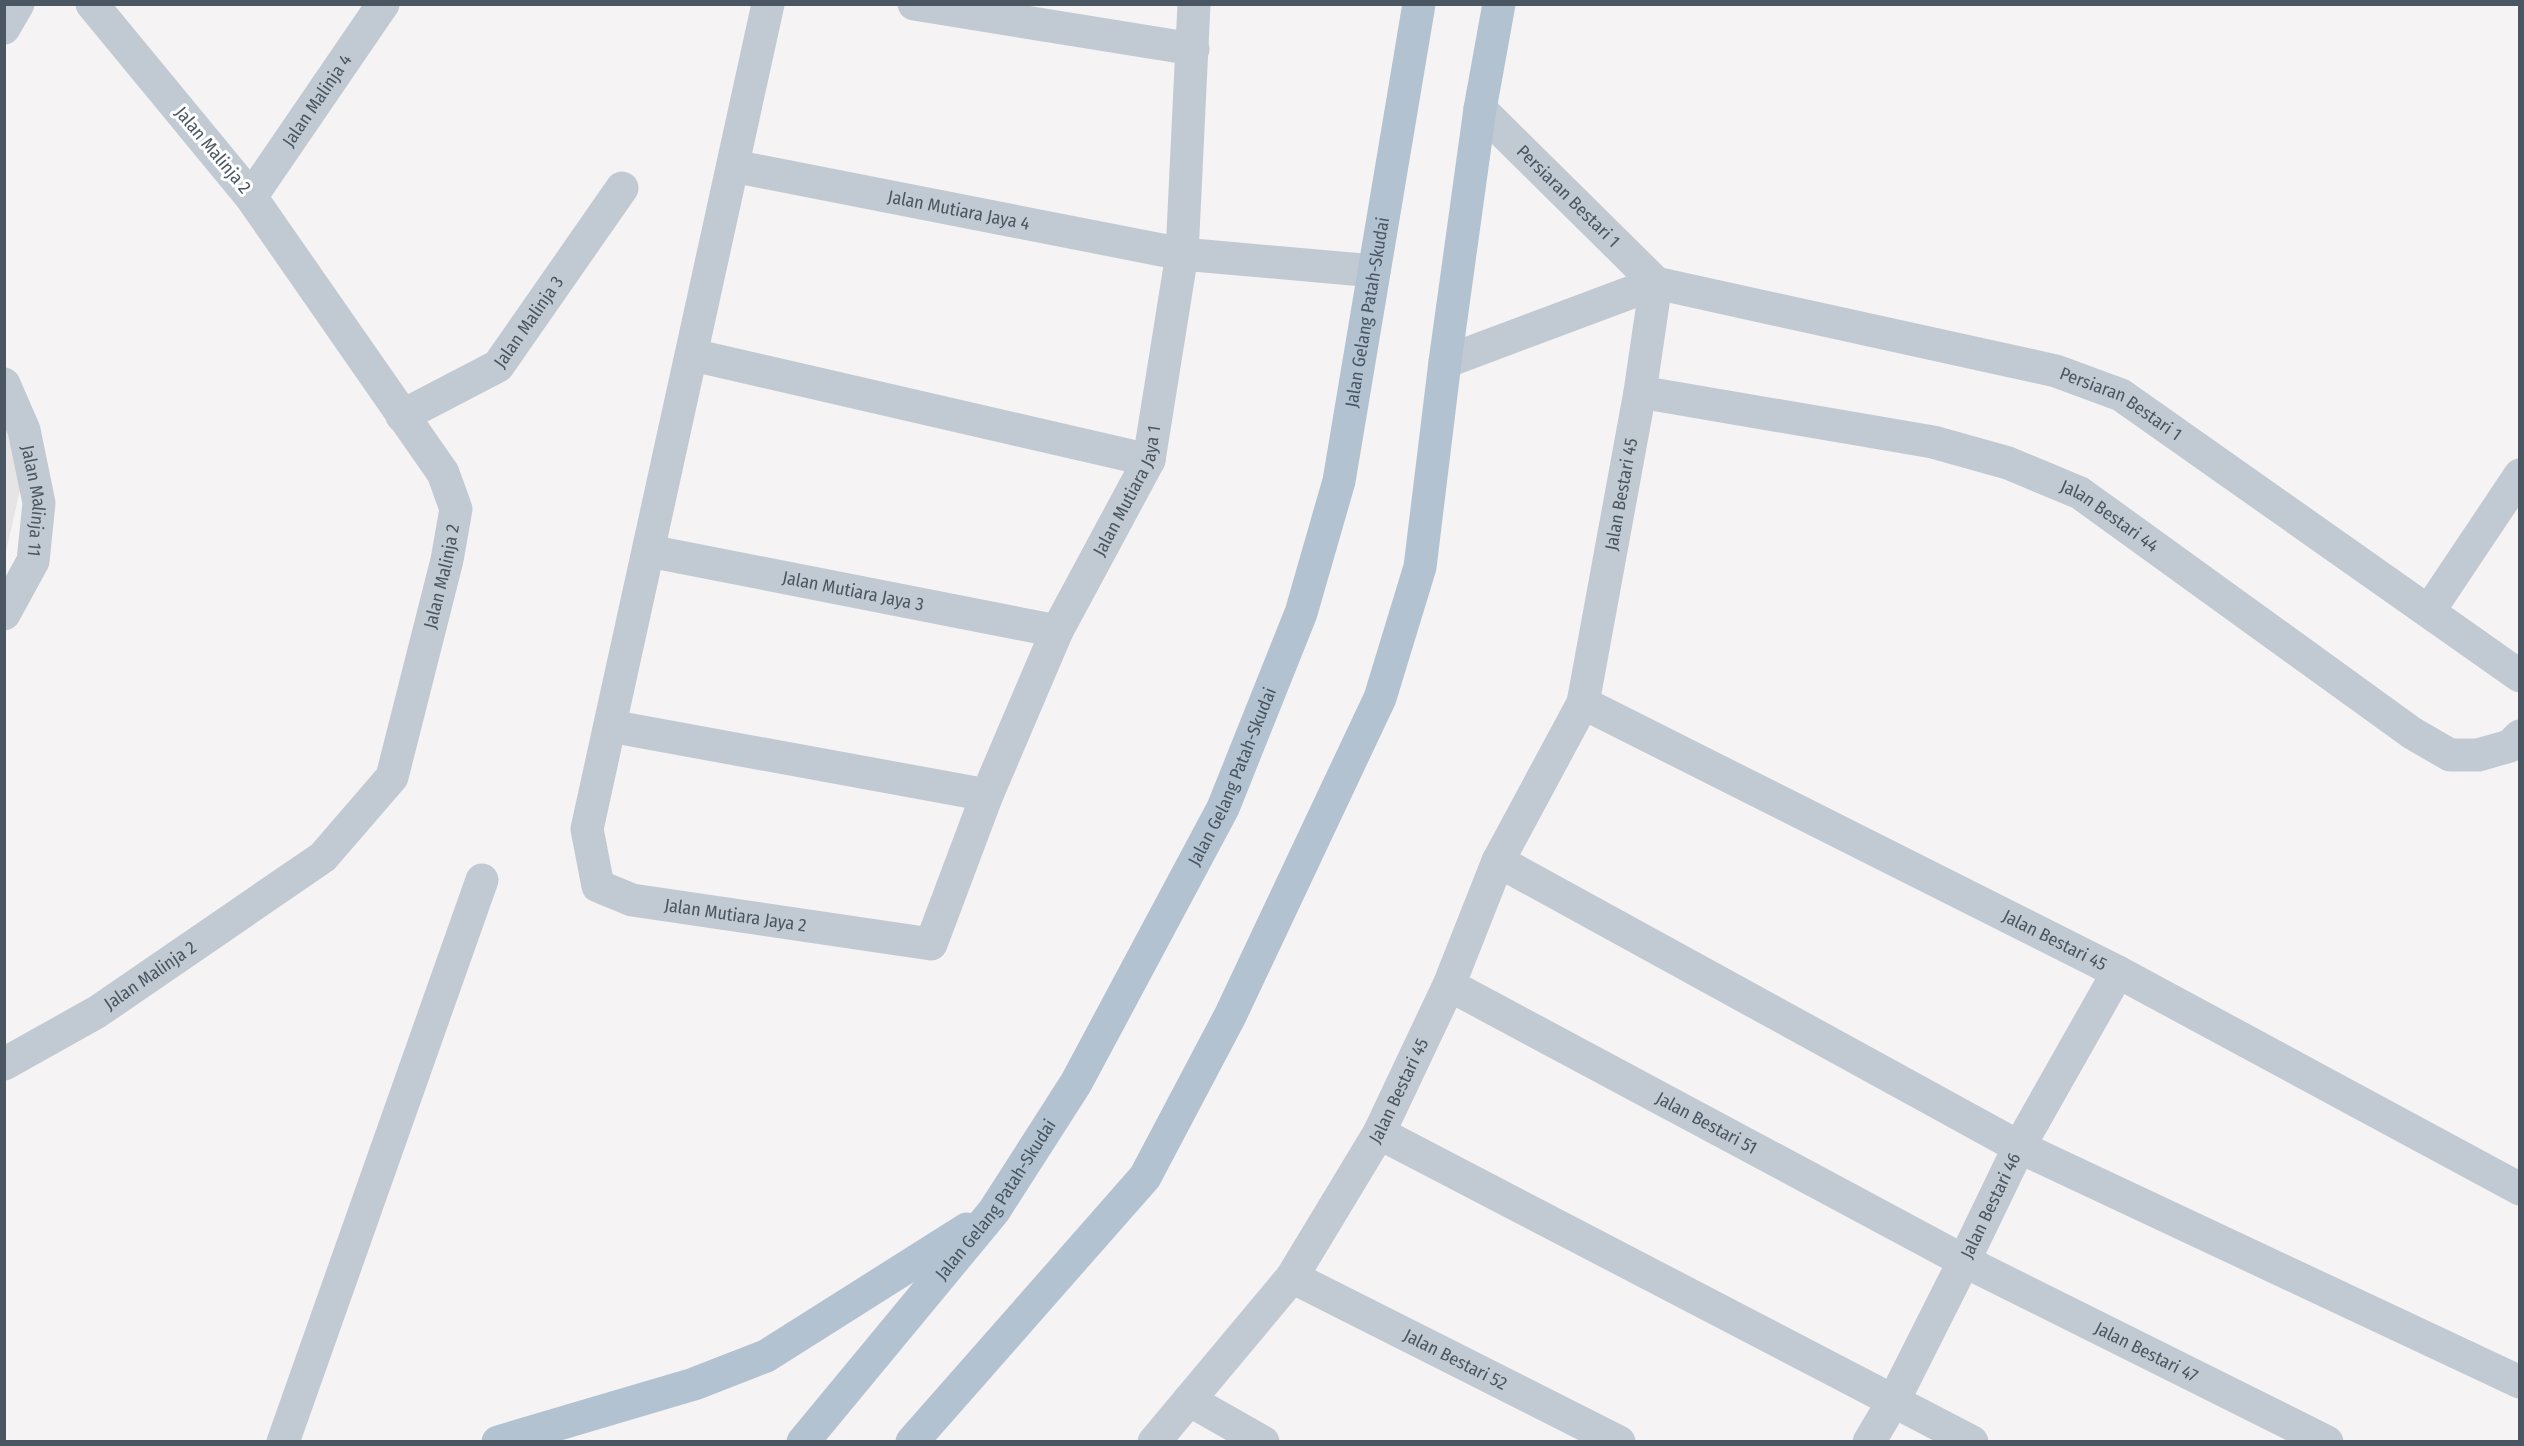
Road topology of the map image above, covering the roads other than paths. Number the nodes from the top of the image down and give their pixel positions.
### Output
1 (18, 4) edge
2 (92, 4) edge
3 (383, 4) edge
4 (768, 4) edge
5 (914, 4) edge
6 (1194, 4) edge
7 (1419, 4) edge
8 (1499, 4) edge
9 (4, 28) edge
10 (1193, 49) junction
11 (1480, 109) junction
12 (733, 166) junction
13 (622, 188) dead end
14 (251, 197) junction
15 (1182, 254) junction
16 (1374, 271) junction
17 (1656, 284) junction
18 (693, 355) junction
19 (1445, 362) junction
20 (4, 384) edge
21 (1640, 392) junction
22 (402, 416) junction
23 (1149, 460) junction
24 (2520, 475) edge
25 (649, 551) junction
26 (2429, 611) junction
27 (4, 614) edge
28 (1057, 631) junction
29 (2520, 676) edge
30 (1583, 703) junction
31 (610, 726) junction
32 (2520, 736) edge
33 (987, 795) junction
34 (1498, 861) junction
35 (482, 880) dead end
36 (931, 944) joint
37 (2118, 972) junction
38 (1449, 985) junction
39 (4, 1064) edge
40 (1379, 1133) junction
41 (2019, 1147) junction
42 (2520, 1189) edge
43 (994, 1211) junction
44 (1964, 1261) junction
45 (1292, 1277) junction
46 (2520, 1382) edge
47 (1189, 1400) junction
48 (1894, 1400) junction
49 (283, 1442) edge
50 (498, 1442) edge
51 (803, 1442) edge
52 (912, 1442) edge
53 (1154, 1442) edge
54 (1263, 1442) edge
55 (1619, 1442) edge
56 (1869, 1442) edge
57 (1972, 1442) edge
58 (2327, 1442) edge

1 - 9 street
2 - 14 street, Jalan Malinja 2
3 - 14 street, Jalan Malinja 4
4 - 12 street
5 - 10 street
6 - 10 street, Jalan Mutiara Jaya 1
7 - 16 main road, Jalan Gelang Patah-Skudai
8 - 11 main road
10 - 15 street, Jalan Mutiara Jaya 1
11 - 17 street, Persiaran Bestari 1
11 - 19 main road
12 - 15 street, Jalan Mutiara Jaya 4
12 - 18 street
13 - 22 street, Jalan Malinja 3
14 - 22 street, Jalan Malinja 2
15 - 16 street, Jalan Mutiara Jaya 4
15 - 23 street, Jalan Mutiara Jaya 1
16 - 43 main road, Jalan Gelang Patah-Skudai
17 - 19 street
17 - 21 street, Jalan Bestari 45
17 - 26 street, Persiaran Bestari 1
18 - 23 street
18 - 25 street
19 - 52 main road
20 - 27 street, Jalan Malinja 11
21 - 30 street, Jalan Bestari 45
21 - 32 street, Jalan Bestari 44
22 - 39 street, Jalan Malinja 2
23 - 28 street, Jalan Mutiara Jaya 1
24 - 26 street
25 - 28 street, Jalan Mutiara Jaya 3
25 - 31 street
26 - 29 street, Persiaran Bestari 1
28 - 33 street, Jalan Mutiara Jaya 1
30 - 34 street, Jalan Bestari 45
30 - 37 street, Jalan Bestari 45
31 - 33 street
31 - 36 street, Jalan Mutiara Jaya 2
33 - 36 street, Jalan Mutiara Jaya 1
34 - 38 street, Jalan Bestari 45
34 - 41 street
35 - 49 street
37 - 41 street, Jalan Bestari 46
37 - 42 street, Jalan Bestari 45
38 - 40 street, Jalan Bestari 45
38 - 44 street, Jalan Bestari 51
40 - 45 street, Jalan Bestari 45
40 - 48 street
41 - 44 street, Jalan Bestari 46
41 - 46 street
43 - 50 main road
43 - 51 main road, Jalan Gelang Patah-Skudai
44 - 48 street, Jalan Bestari 46
44 - 58 street, Jalan Bestari 47
45 - 47 street, Jalan Bestari 45
45 - 55 street, Jalan Bestari 52
47 - 53 street, Jalan Bestari 45
47 - 54 street
48 - 56 street, Jalan Bestari 46
48 - 57 street

